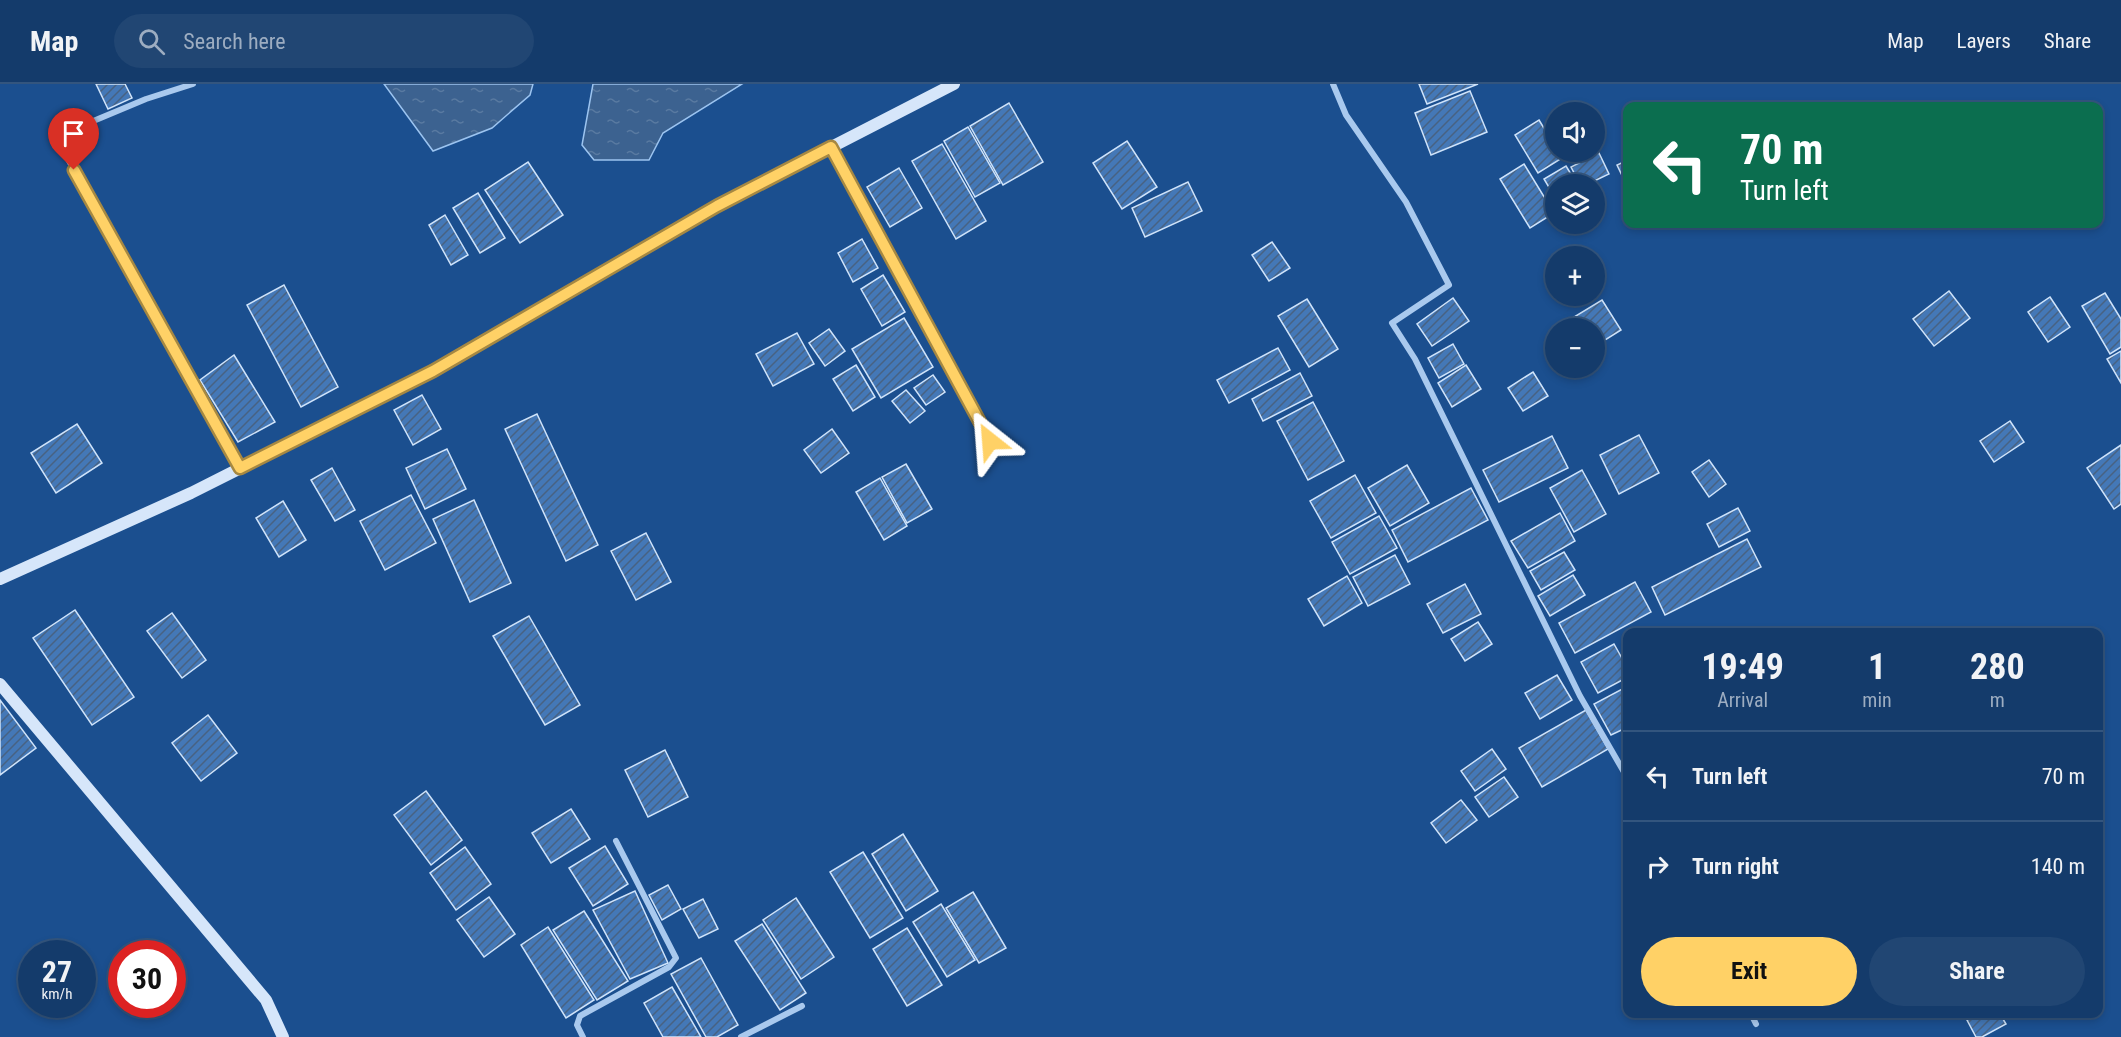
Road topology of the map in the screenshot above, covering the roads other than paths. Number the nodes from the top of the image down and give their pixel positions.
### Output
1 (193, 84) edge
2 (954, 84) edge
3 (1333, 84) edge
4 (831, 147) junction
5 (990, 441) dead end
6 (240, 468) junction
7 (0, 579) edge
8 (0, 684) edge
9 (1623, 770) edge
10 (616, 841) dead end
11 (802, 1006) dead end
12 (1753, 1018) edge
13 (1756, 1024) dead end
14 (284, 1037) edge
15 (583, 1037) edge
16 (741, 1037) edge

1 - 6 street
2 - 4 street
3 - 9 street
4 - 5 street
4 - 6 street
6 - 7 street
8 - 14 street
10 - 15 street
11 - 16 street
12 - 13 street

